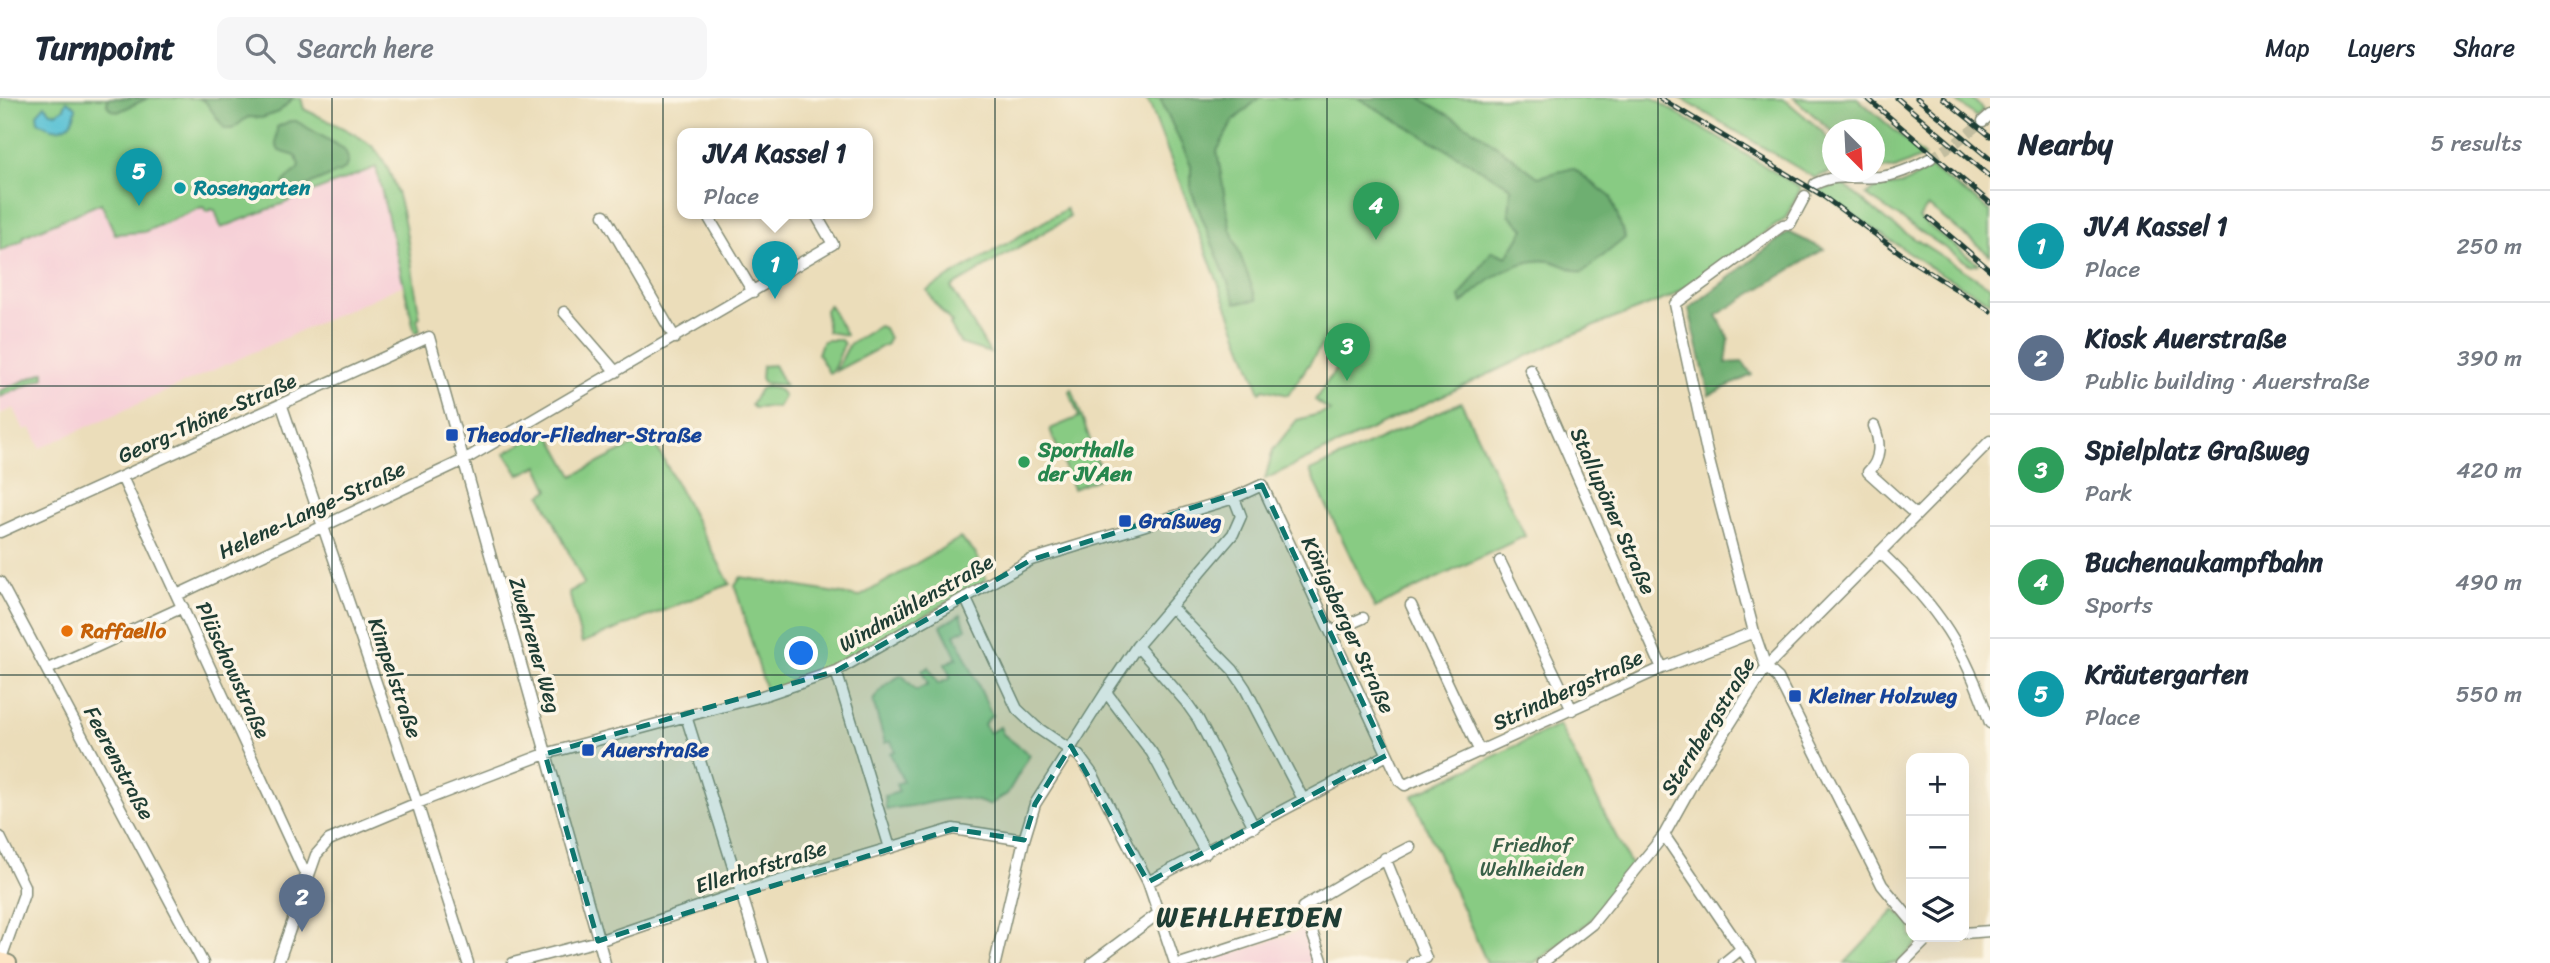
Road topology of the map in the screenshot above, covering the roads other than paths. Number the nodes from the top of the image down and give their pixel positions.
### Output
1 (1931, 158) tunnel mouth
2 (1815, 184) dead end
3 (1805, 196) dead end
4 (604, 215) dead end
5 (710, 219) edge
6 (818, 219) edge
7 (753, 292) junction
8 (565, 312) dead end
9 (429, 337) joint
10 (675, 338) junction
11 (1530, 369) dead end
12 (617, 372) junction
13 (282, 406) junction
14 (1874, 426) dead end
15 (1990, 441) edge
16 (464, 460) junction
17 (122, 477) junction
18 (1262, 485) joint
19 (1234, 498) junction
20 (1916, 515) junction
21 (323, 526) junction
22 (0, 533) edge
23 (1881, 553) junction
24 (1500, 561) dead end
25 (1, 588) edge
26 (177, 595) junction
27 (965, 597) junction
28 (1411, 605) dead end
29 (183, 607) junction
30 (1171, 607) junction
31 (1363, 618) dead end
32 (1331, 632) junction
33 (1754, 632) junction
34 (1137, 646) junction
35 (1766, 667) junction
36 (1662, 668) junction
37 (48, 669) junction
38 (836, 671) junction
39 (1105, 692) junction
40 (1572, 710) junction
41 (686, 716) junction
42 (1990, 723) edge
43 (1069, 750) junction
44 (1480, 752) junction
45 (545, 754) junction
46 (1387, 755) junction
47 (1400, 781) joint
48 (1303, 799) junction
49 (416, 803) junction
50 (1254, 827) junction
51 (1664, 835) junction
52 (0, 837) edge
53 (1024, 840) junction
54 (1410, 847) dead end
55 (890, 848) junction
56 (1206, 853) junction
57 (1385, 859) junction
58 (308, 880) junction
59 (1148, 882) junction
60 (742, 892) junction
61 (1159, 913) junction
62 (1906, 914) edge
63 (1308, 922) junction
64 (1990, 932) edge
65 (1969, 933) edge
66 (598, 941) junction
67 (1924, 942) edge
68 (1741, 949) junction
69 (0, 960) edge
70 (9, 963) edge
71 (203, 963) edge
72 (278, 963) edge
73 (468, 963) edge
74 (513, 963) edge
75 (605, 963) edge
76 (763, 963) edge
77 (995, 963) edge
78 (1092, 963) edge
79 (1175, 963) edge
80 (1183, 963) edge
81 (1323, 963) edge
82 (1413, 963) edge
83 (1542, 963) edge
84 (1724, 963) edge
85 (1751, 963) edge
86 (1903, 963) edge

1 - 2 street
3 - 33 street
4 - 10 street
5 - 7 street
6 - 7 street
7 - 10 street
8 - 12 street
9 - 13 street, Georg-Thöne-Straße
9 - 16 street, Zwehrener Weg
10 - 12 street
11 - 36 street, Stallupöner Straße
12 - 16 street
13 - 17 street, Georg-Thöne-Straße
13 - 21 street, Kimpelstraße
14 - 20 street
15 - 20 street, Sternbergstraße
16 - 21 street, Helene-Lange-Straße
16 - 45 street, Zwehrener Weg
17 - 22 street, Georg-Thöne-Straße
17 - 26 street, Plüschowstraße
18 - 19 street, Windmühlenstraße
18 - 32 street, Königsberger Straße
19 - 27 street, Windmühlenstraße
19 - 30 street
20 - 23 street, Sternbergstraße
21 - 26 street, Helene-Lange-Straße
21 - 49 street, Kimpelstraße
23 - 35 street, Sternbergstraße
23 - 42 street
24 - 40 street
25 - 37 street, Feerenstraße
26 - 29 street, Plüschowstraße
27 - 38 street, Windmühlenstraße
27 - 43 street
28 - 44 street
29 - 37 street
29 - 58 street, Plüschowstraße
30 - 34 street
30 - 48 street
31 - 32 street
32 - 46 street, Königsberger Straße
33 - 35 street
33 - 36 street, Strindbergstraße
34 - 39 street
34 - 50 street
35 - 51 street, Sternbergstraße
35 - 62 street
36 - 40 street, Strindbergstraße
37 - 71 street, Feerenstraße
38 - 41 street, Windmühlenstraße
38 - 55 street
39 - 43 street
39 - 56 street
40 - 44 street, Strindbergstraße
41 - 45 street, Windmühlenstraße
41 - 60 street
43 - 53 street
43 - 59 street
44 - 47 street, Strindbergstraße
45 - 49 street
45 - 66 street, Zwehrener Weg
46 - 47 street, Königsberger Straße
46 - 48 street
48 - 50 street
49 - 58 street
49 - 73 street, Kimpelstraße
50 - 56 street
51 - 68 street
51 - 83 street, Sternbergstraße
52 - 69 street
53 - 55 street, Ellerhofstraße
53 - 77 street
54 - 57 street
55 - 60 street, Ellerhofstraße
56 - 59 street
57 - 63 street
57 - 82 street
58 - 72 street
59 - 61 street
60 - 66 street, Ellerhofstraße
60 - 76 street
61 - 78 street
61 - 79 street
63 - 80 street
63 - 81 street
64 - 65 street
66 - 74 street, Ellerhofstraße
66 - 75 street, Zwehrener Weg
67 - 86 street
68 - 84 street
68 - 85 street
69 - 70 main road

